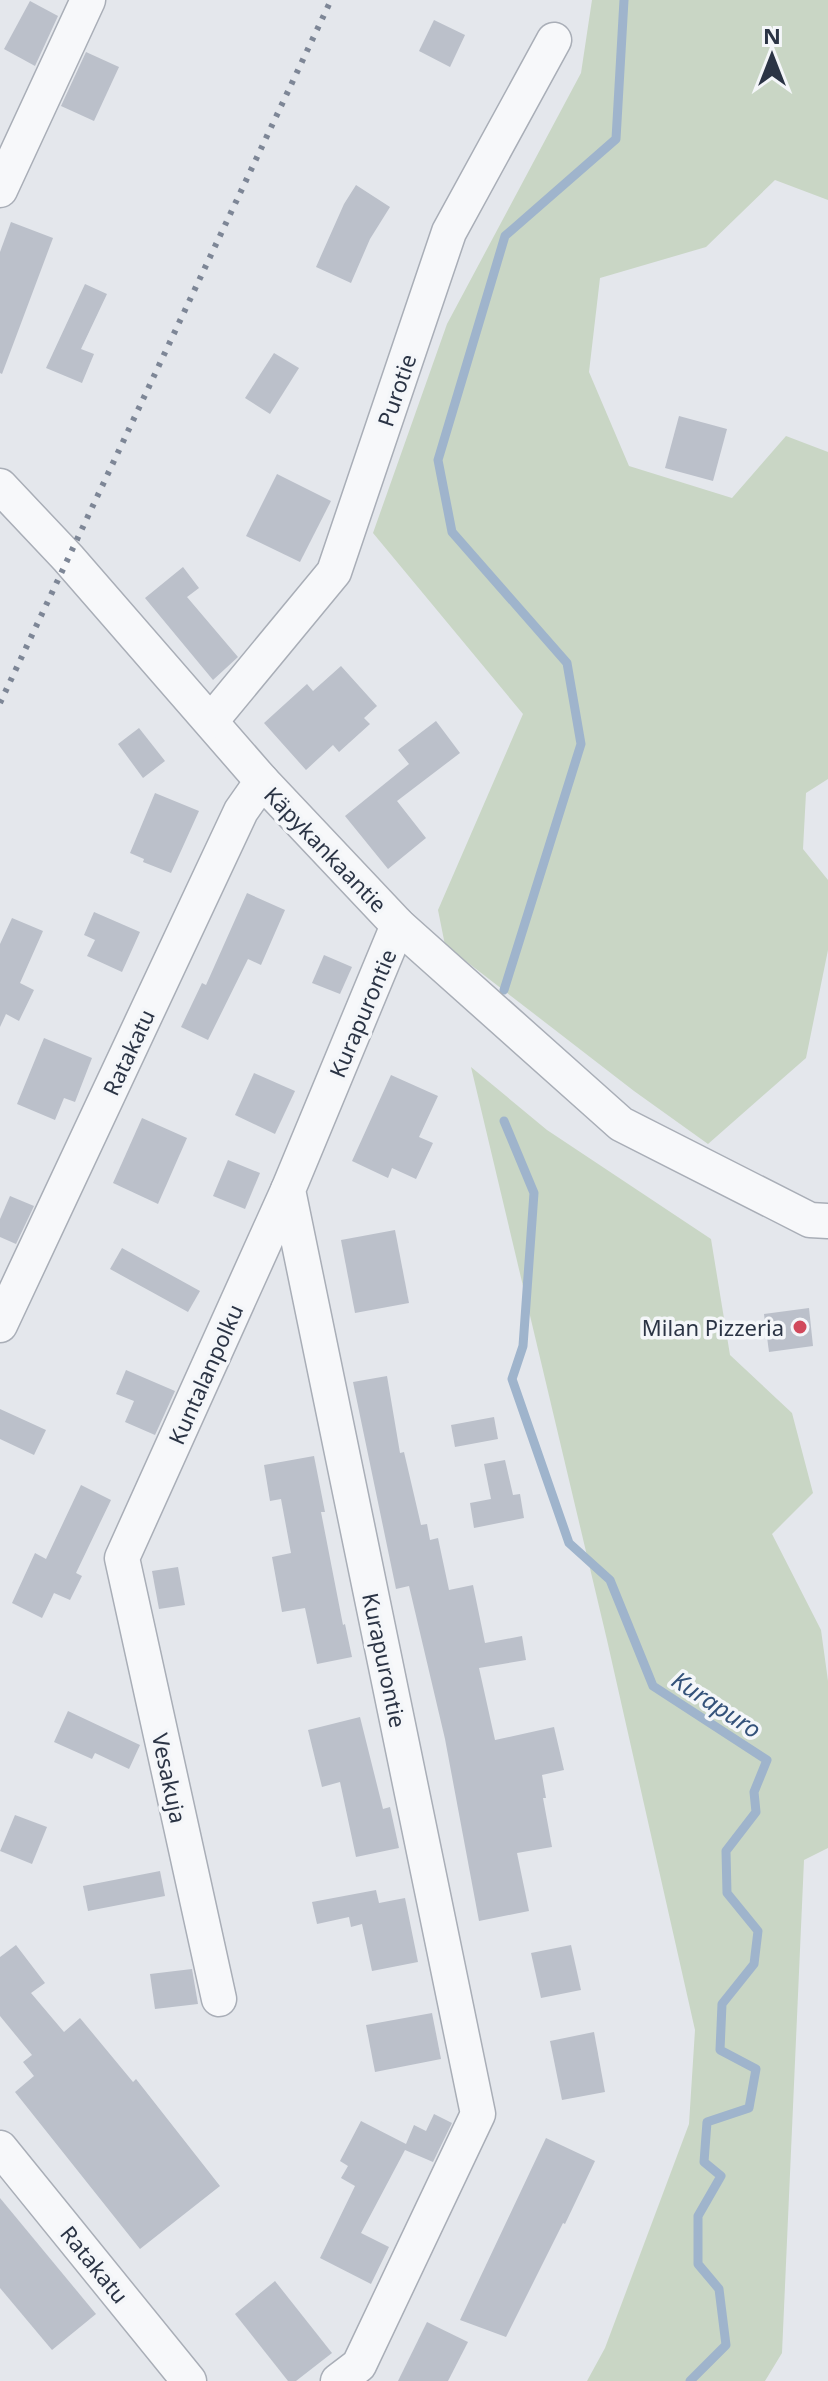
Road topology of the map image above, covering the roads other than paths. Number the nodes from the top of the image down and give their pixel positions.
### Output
1 (88, 0) edge
2 (554, 40) dead end
3 (0, 190) edge
4 (0, 486) edge
5 (211, 721) junction
6 (262, 781) junction
7 (398, 925) junction
8 (288, 1190) junction
9 (828, 1221) edge
10 (0, 1325) edge
11 (122, 1558) joint
12 (219, 1999) dead end
13 (0, 2148) edge
14 (189, 2381) edge
15 (338, 2381) edge

1 - 3 street
2 - 5 street, Purotie
4 - 5 street, Käpykankaantie
5 - 6 street, Käpykankaantie
6 - 7 street, Käpykankaantie
6 - 10 street, Ratakatu
7 - 8 street, Kurapurontie
7 - 9 street, Käpykankaantie
8 - 11 street, Kuntalanpolku
8 - 15 street, Kurapurontie
11 - 12 street, Vesakuja
13 - 14 street, Ratakatu

